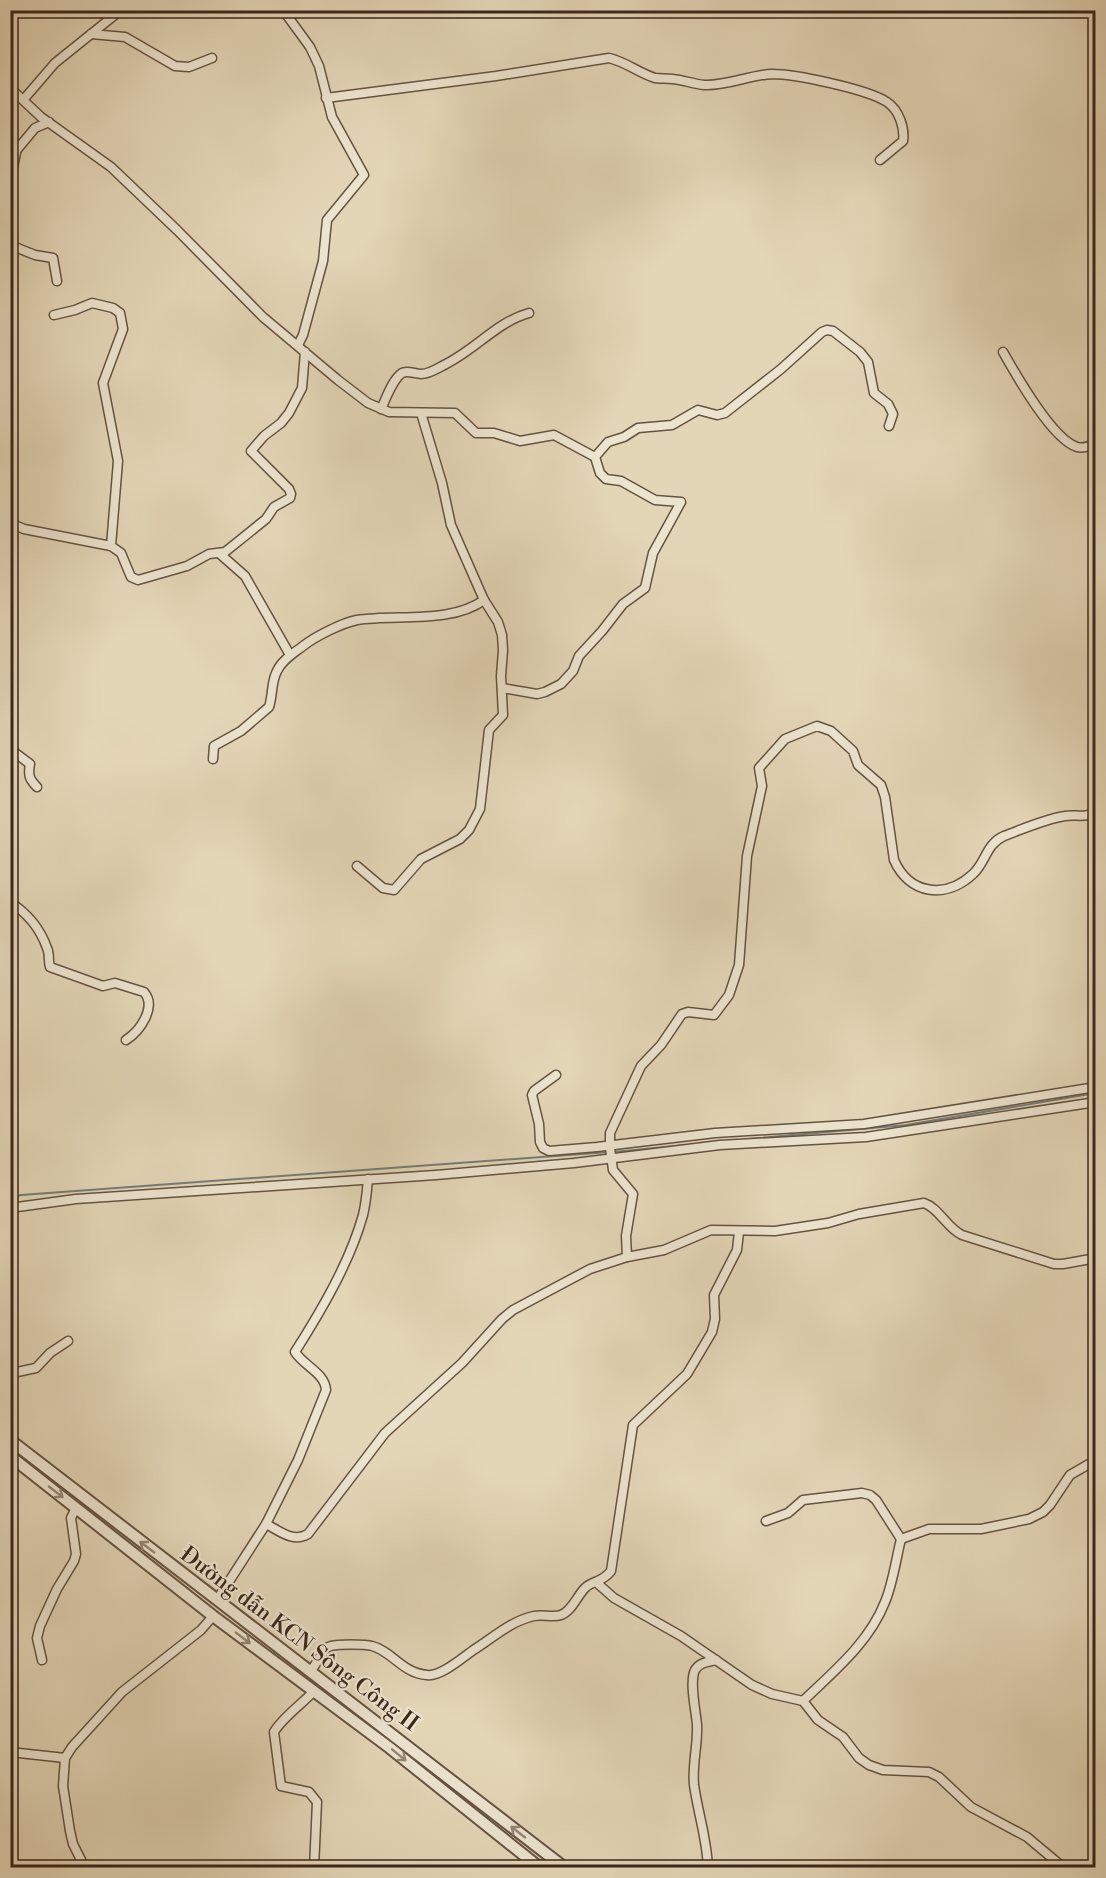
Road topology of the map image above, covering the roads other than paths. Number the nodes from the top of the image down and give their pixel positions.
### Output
1 (121, 10) edge
2 (283, 10) edge
3 (91, 34) junction
4 (212, 58) dead end
5 (10, 88) edge
6 (327, 98) junction
7 (24, 99) junction
8 (34, 110) junction
9 (49, 122) junction
10 (35, 128) junction
11 (17, 150) junction
12 (10, 158) edge
13 (880, 159) dead end
14 (10, 182) edge
15 (10, 245) edge
16 (57, 281) dead end
17 (530, 313) dead end
18 (54, 315) dead end
19 (297, 345) junction
20 (305, 352) junction
21 (1003, 352) dead end
22 (381, 409) junction
23 (421, 412) junction
24 (890, 426) dead end
25 (1095, 444) edge
26 (595, 457) junction
27 (10, 524) edge
28 (111, 546) junction
29 (220, 554) junction
30 (484, 600) junction
31 (290, 656) junction
32 (502, 688) junction
33 (10, 749) edge
34 (213, 759) dead end
35 (37, 787) dead end
36 (1095, 811) edge
37 (357, 866) dead end
38 (10, 902) edge
39 (126, 1040) dead end
40 (556, 1075) dead end
41 (1095, 1087) edge
42 (998, 1102) junction
43 (1095, 1102) edge
44 (997, 1117) junction
45 (610, 1151) junction
46 (369, 1179) junction
47 (10, 1208) edge
48 (739, 1232) junction
49 (627, 1257) junction
50 (1095, 1258) edge
51 (68, 1341) dead end
52 (10, 1377) edge
53 (10, 1440) edge
54 (10, 1456) edge
55 (1095, 1460) edge
56 (76, 1508) junction
57 (111, 1519) junction
58 (766, 1521) dead end
59 (266, 1524) junction
60 (104, 1529) junction
61 (901, 1539) junction
62 (597, 1583) junction
63 (217, 1600) junction
64 (213, 1616) junction
65 (42, 1660) dead end
66 (716, 1660) junction
67 (311, 1671) junction
68 (314, 1691) junction
69 (803, 1701) junction
70 (10, 1752) edge
71 (65, 1758) junction
72 (85, 1868) edge
73 (314, 1868) edge
74 (540, 1868) edge
75 (565, 1868) edge
76 (708, 1868) edge
77 (1064, 1868) edge

1 - 3 street
2 - 6 street
3 - 4 street
3 - 7 street
5 - 7 street
6 - 13 street
6 - 19 street
7 - 8 street
8 - 9 street
8 - 10 street
9 - 10 street
9 - 19 street
10 - 11 street
11 - 12 street
11 - 14 street
15 - 16 street
17 - 22 street
18 - 28 street
19 - 20 street
20 - 22 street
20 - 29 street
21 - 25 street
22 - 23 street
23 - 26 street
23 - 30 street
24 - 26 street
26 - 32 street
27 - 28 street
28 - 29 street
29 - 31 street
30 - 31 street
30 - 32 street
31 - 34 street
32 - 37 street
33 - 35 street
36 - 45 street
38 - 39 street
40 - 45 street
41 - 42 street
42 - 44 street
42 - 45 street
43 - 44 street
44 - 45 street
45 - 46 street
45 - 49 street
46 - 47 street
46 - 59 street
48 - 49 street
48 - 50 street
48 - 62 street
49 - 59 street
51 - 52 street
53 - 57 street, Đường dẫn KCN Sông Công II
54 -> 56 street, Đường dẫn KCN Sông Công II
55 - 61 street
56 - 60 street, Đường dẫn KCN Sông Công II
56 - 65 street
57 - 60 street
63 -> 57 street, Đường dẫn KCN Sông Công II
58 - 61 street
59 - 63 street
60 - 64 street, Đường dẫn KCN Sông Công II
61 - 69 street
62 - 66 street
62 - 67 street
63 - 67 street, Đường dẫn KCN Sông Công II
64 -> 68 street, Đường dẫn KCN Sông Công II
64 - 71 street
66 - 69 street
66 - 76 street
75 -> 67 street, Đường dẫn KCN Sông Công II
68 - 73 street
68 -> 74 street, Đường dẫn KCN Sông Công II
69 - 77 street
70 - 71 street
71 - 72 street

